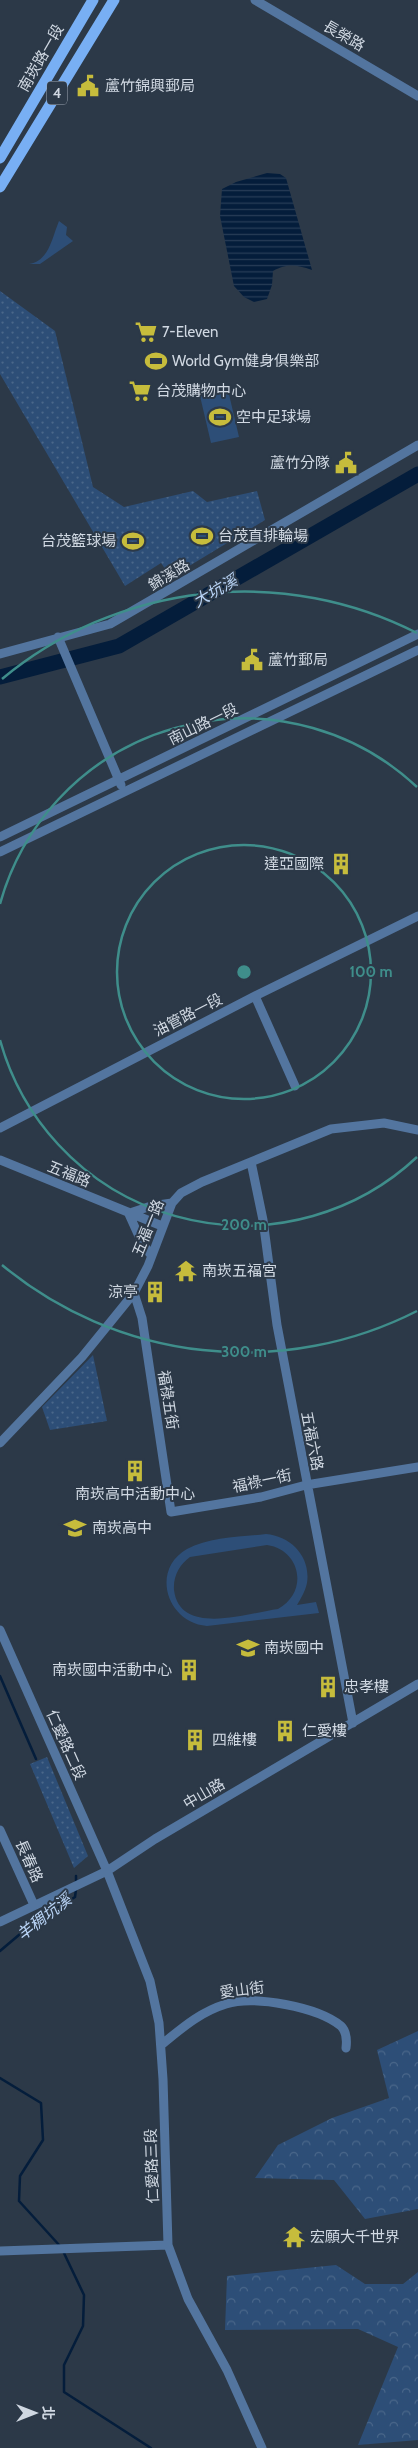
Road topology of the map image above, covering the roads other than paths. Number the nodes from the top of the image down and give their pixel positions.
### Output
1 (93, 0) edge
2 (114, 0) edge
3 (255, 0) edge
4 (418, 96) edge
5 (0, 158) edge
6 (0, 187) edge
7 (418, 445) edge
8 (418, 634) edge
9 (58, 637) junction
10 (418, 650) edge
11 (0, 654) edge
12 (296, 693) junction
13 (302, 706) junction
14 (119, 780) junction
15 (124, 792) junction
16 (0, 836) edge
17 (0, 852) edge
18 (418, 916) edge
19 (254, 996) junction
20 (294, 1086) dead end
21 (0, 1128) edge
22 (418, 1130) edge
23 (0, 1160) edge
24 (251, 1162) junction
25 (172, 1203) junction
26 (129, 1213) junction
27 (162, 1226) junction
28 (151, 1255) junction
29 (134, 1293) junction
30 (0, 1443) edge
31 (418, 1467) edge
32 (306, 1485) junction
33 (171, 1512) joint
34 (0, 1630) edge
35 (418, 1684) edge
36 (353, 1723) junction
37 (0, 1830) edge
38 (107, 1871) junction
39 (34, 1904) junction
40 (0, 1922) edge
41 (161, 2044) junction
42 (346, 2048) dead end
43 (168, 2245) junction
44 (0, 2251) edge
45 (262, 2448) edge

1 - 5 main road, 南崁路一段 / 4
2 - 6 main road, 南崁路一段 / 4
3 - 4 street, 長榮路
7 - 9 street, 錦溪路
8 - 12 street, 南山路一段
9 - 11 street, 錦溪路
9 - 14 street
10 - 13 street, 南山路一段
12 - 13 street
12 - 14 street, 南山路一段
13 - 15 street, 南山路一段
14 - 15 street
14 - 16 street, 南山路一段
15 - 17 street, 南山路一段
18 - 19 street, 油管路一段
19 - 20 street
19 - 21 street, 油管路一段
22 - 24 street, 五福一路
23 - 26 street, 五福路
24 - 25 street, 五福一路
24 - 32 street, 五福六路
25 - 26 street
25 - 27 street, 五福一路
26 - 27 street, 五福路
26 - 28 street
27 - 28 street, 五福一路
28 - 29 street, 五福一路
29 - 30 street, 五福一路
29 - 33 street, 福祿五街
31 - 32 street, 福祿一街
32 - 33 street, 福祿一街
32 - 36 street, 五福六路
34 - 38 street, 仁愛路二段
35 - 36 street, 中山路
36 - 38 street, 中山路
37 - 39 street, 長春路
38 - 39 street, 中山路
38 - 41 street, 仁愛路三段
39 - 40 street, 中山路
41 - 42 street, 愛山街
41 - 43 street, 仁愛路三段
43 - 44 street
43 - 45 street, 仁愛路三段

